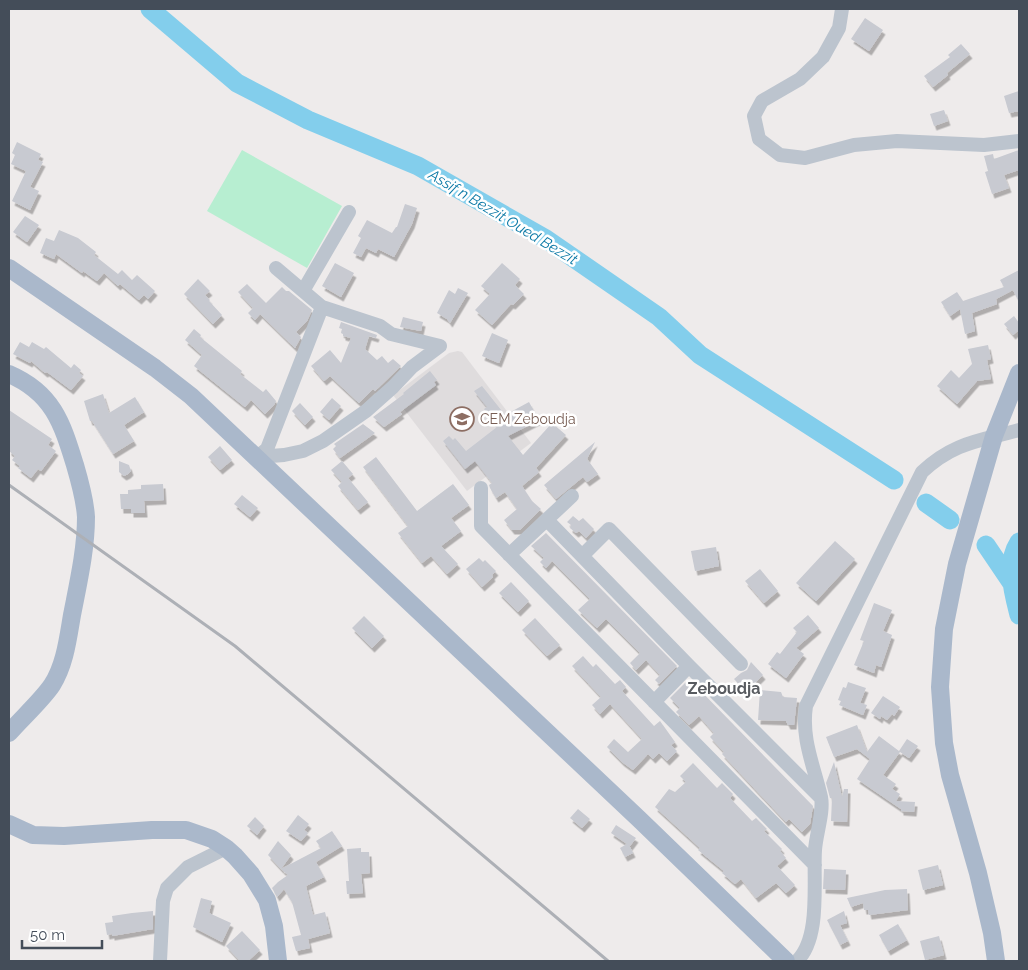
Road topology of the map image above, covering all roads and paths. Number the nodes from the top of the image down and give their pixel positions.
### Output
1 (842, 9) edge
2 (1019, 141) edge
3 (349, 212) dead end
4 (9, 268) edge
5 (276, 268) dead end
6 (303, 291) junction
7 (322, 307) junction
8 (1019, 373) edge
9 (9, 374) edge
10 (1019, 430) edge
11 (994, 436) junction
12 (257, 457) junction
13 (481, 488) dead end
14 (572, 496) dead end
15 (547, 520) junction
16 (509, 555) junction
17 (582, 556) junction
18 (742, 664) dead end
19 (689, 666) junction
20 (654, 702) junction
21 (9, 733) edge
22 (821, 798) junction
23 (9, 824) edge
24 (226, 848) junction
25 (815, 865) junction
26 (160, 961) edge
27 (278, 961) edge
28 (786, 961) edge
29 (797, 961) edge
30 (996, 961) edge

1 - 2 street
3 - 6 street
4 - 12 main road
5 - 6 street
6 - 7 street
7 - 12 street
7 - 12 street
8 - 11 main road
9 - 21 main road
10 - 11 street
11 - 22 street
11 - 30 main road
12 - 28 main road
13 - 16 street
14 - 15 street
15 - 16 street
15 - 17 street
16 - 20 street
17 - 18 street
17 - 19 street
19 - 20 street
19 - 22 street
20 - 25 street
22 - 25 street
23 - 24 main road
24 - 26 street
24 - 27 main road
25 - 29 street

